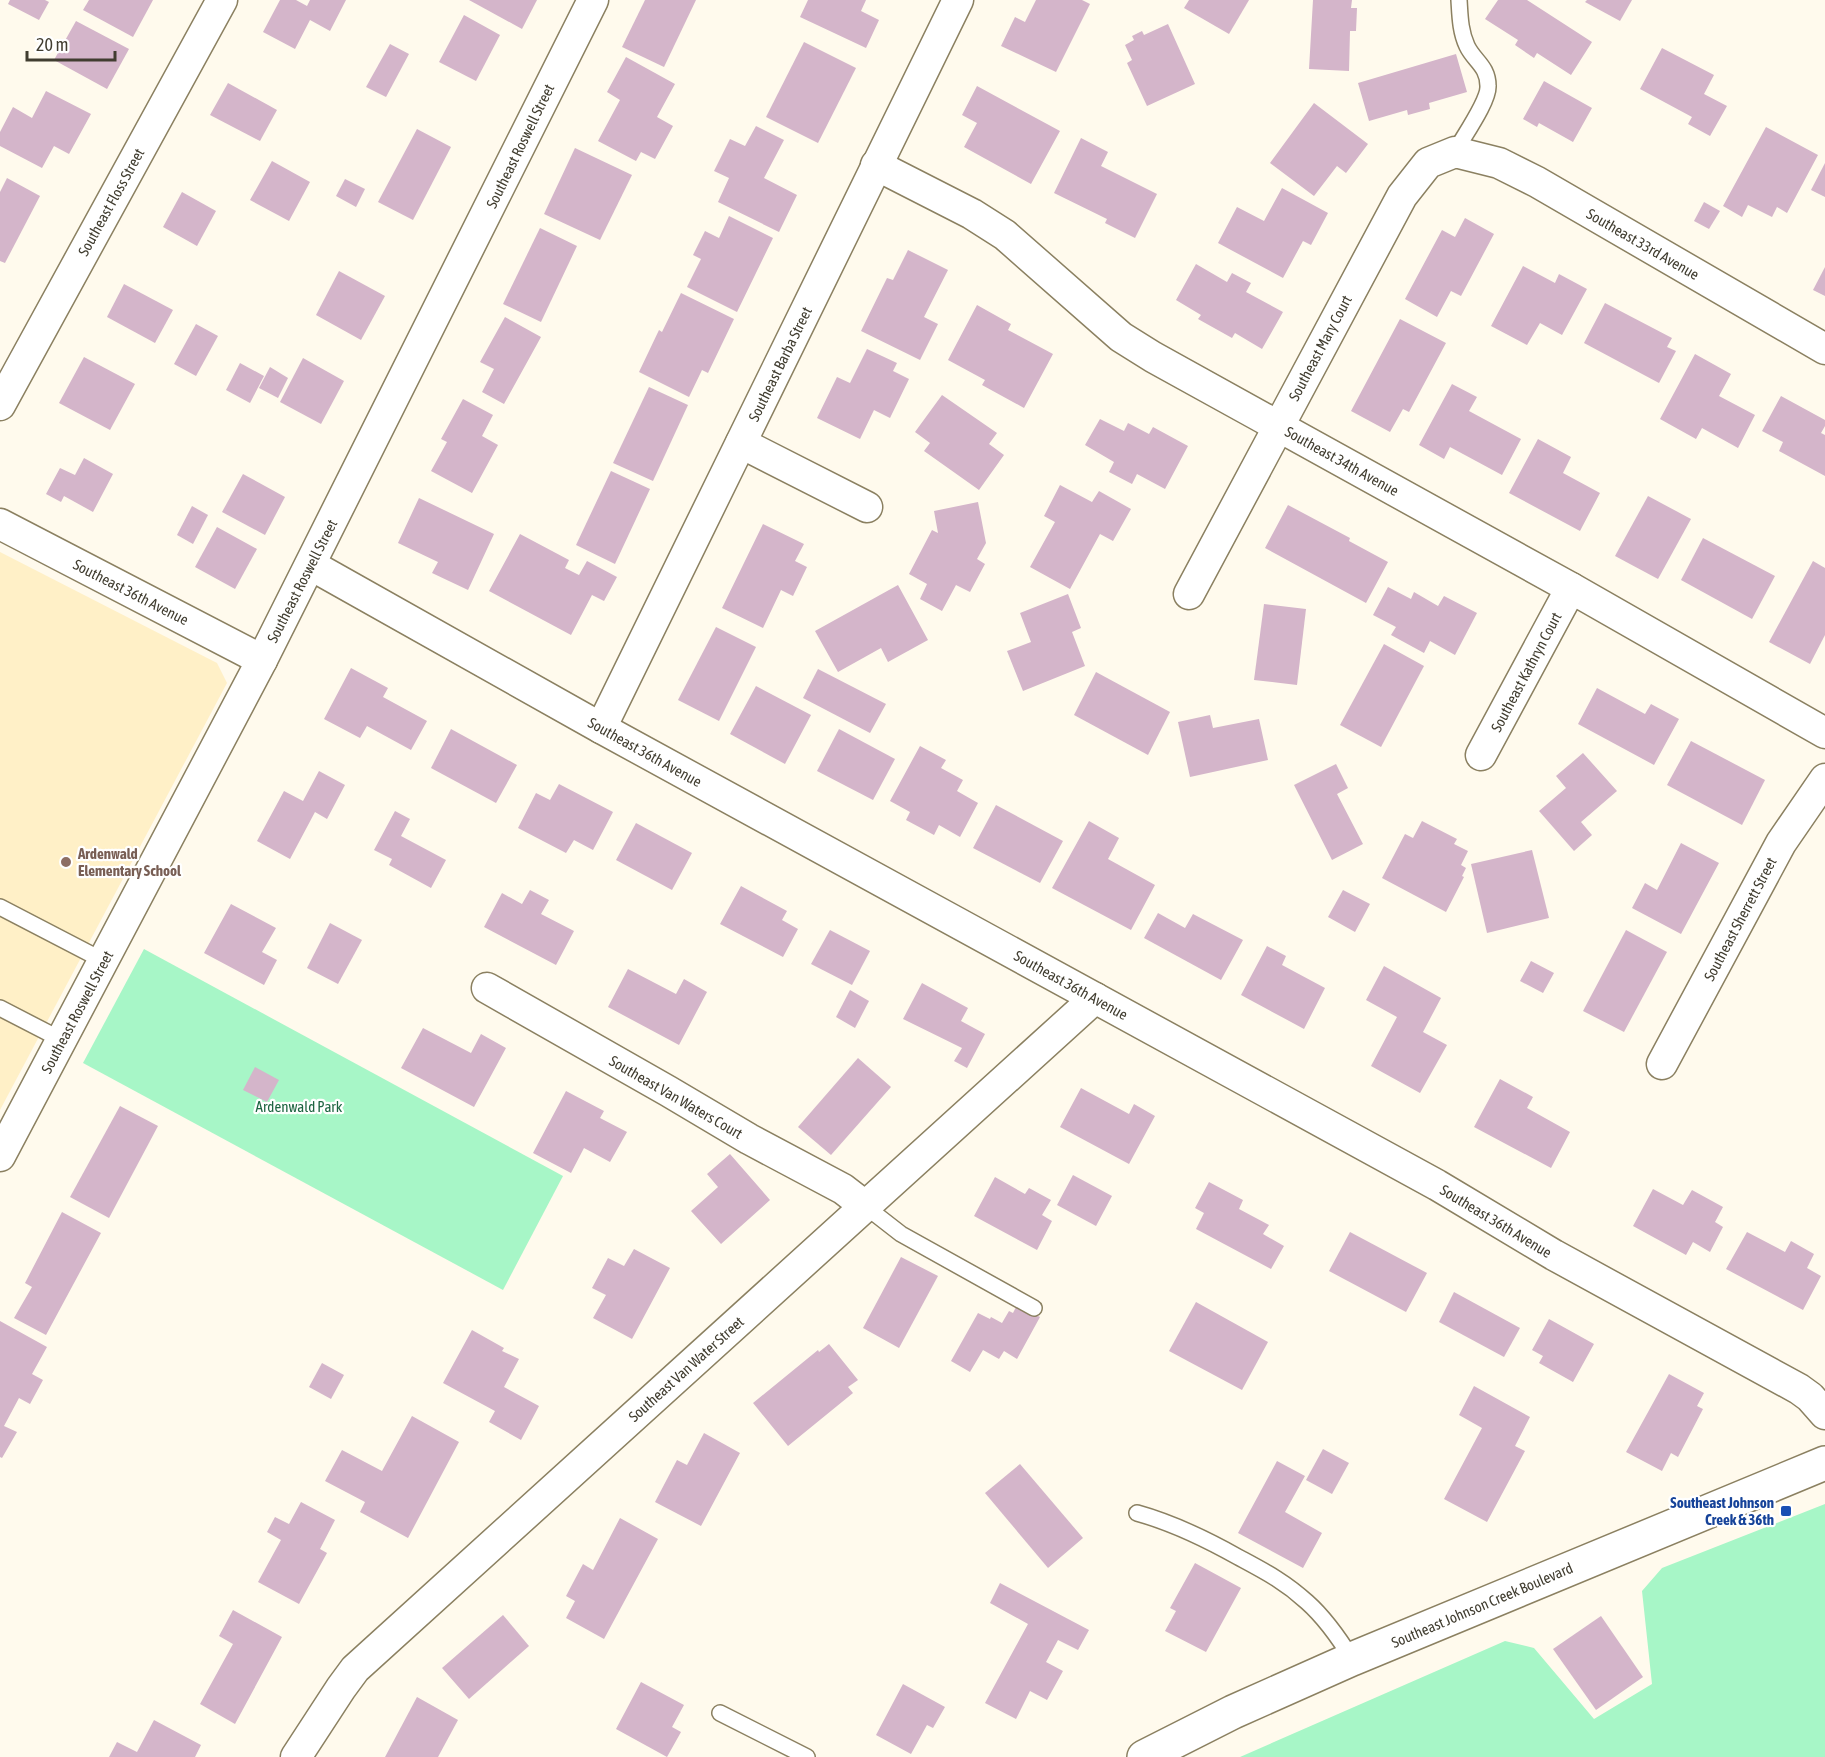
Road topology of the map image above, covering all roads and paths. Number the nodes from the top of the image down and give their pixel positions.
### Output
1 (222, 0) edge
2 (592, 0) edge
3 (958, 0) edge
4 (1459, 0) edge
5 (1455, 152) junction
6 (876, 165) junction
7 (1825, 349) edge
8 (0, 405) edge
9 (1279, 426) junction
10 (741, 443) junction
11 (867, 507) dead end
12 (0, 524) edge
13 (311, 565) junction
14 (1571, 588) junction
15 (1189, 594) dead end
16 (262, 660) junction
17 (601, 728) junction
18 (1825, 733) edge
19 (1481, 755) dead end
20 (1825, 779) edge
21 (0, 907) edge
22 (104, 961) junction
23 (487, 988) dead end
24 (1095, 998) junction
25 (0, 1008) edge
26 (62, 1040) junction
27 (1662, 1064) dead end
28 (0, 1156) edge
29 (865, 1206) junction
30 (1034, 1308) dead end
31 (1825, 1414) edge
32 (1825, 1463) edge
33 (1137, 1513) dead end
34 (1352, 1659) junction
35 (720, 1713) dead end
36 (296, 1757) edge
37 (807, 1757) edge
38 (1144, 1757) edge

1 - 8 street, Southeast Floss Street
2 - 13 street, Southeast Roswell Street
3 - 6 street, Southeast Barba Street
4 - 5 lane
5 - 7 street, Southeast 33rd Avenue
5 - 9 street, Southeast Mary Court
6 - 9 street, Southeast 34th Avenue
6 - 10 street, Southeast Barba Street
9 - 14 street, Southeast 34th Avenue
9 - 15 street, Southeast Mary Court
10 - 11 street
10 - 17 street, Southeast Barba Street
12 - 16 street, Southeast 36th Avenue
13 - 16 street, Southeast Roswell Street
13 - 17 street, Southeast 36th Avenue
14 - 18 street, Southeast 34th Avenue
14 - 19 street, Southeast Kathryn Court
16 - 22 street, Southeast Roswell Street
17 - 24 street, Southeast 36th Avenue
20 - 27 street, Southeast Sherrett Street
21 - 22 lane
22 - 26 street, Southeast Roswell Street
23 - 29 street, Southeast Van Waters Court
24 - 29 street, Southeast Van Water Street
24 - 31 street, Southeast 36th Avenue
25 - 26 lane
26 - 28 street, Southeast Roswell Street
29 - 30 lane
29 - 36 street, Southeast Van Water Street
32 - 34 main road, Southeast Johnson Creek Boulevard
33 - 34 lane
34 - 38 main road, Southeast Johnson Creek Boulevard
35 - 37 lane

